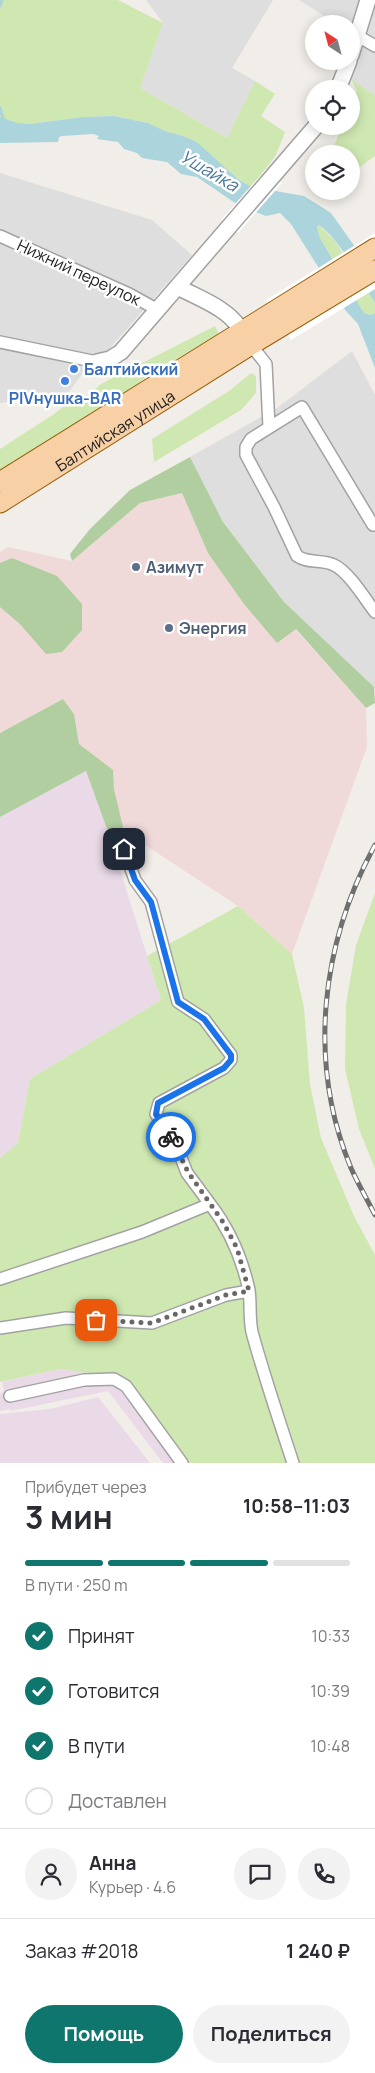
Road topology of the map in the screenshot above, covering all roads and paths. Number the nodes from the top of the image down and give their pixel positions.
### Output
1 (368, 0) edge
2 (360, 29) edge
3 (360, 37) edge
4 (375, 46) edge
5 (308, 135) edge
6 (0, 236) edge
7 (375, 248) edge
8 (375, 270) edge
9 (178, 287) junction
10 (158, 310) junction
11 (277, 319) junction
12 (246, 338) junction
13 (0, 342) edge
14 (97, 362) joint
15 (269, 427) junction
16 (0, 482) edge
17 (0, 503) edge
18 (373, 525) dead end
19 (375, 612) edge
20 (124, 849) dead end
21 (210, 1204) junction
22 (0, 1279) edge
23 (249, 1291) junction
24 (0, 1328) edge
25 (10, 1396) dead end
26 (182, 1463) edge
27 (293, 1463) edge

1 - 2 street
3 - 4 street
5 - 9 street
6 - 10 street, Нижний переулок
7 - 11 main road
8 - 11 main road
9 - 10 street
9 - 12 street
10 - 14 street
11 - 12 main road, Балтийская улица
12 - 15 street
12 - 16 main road, Балтийская улица
12 - 17 main road, Балтийская улица
13 - 14 street
15 - 18 street
15 - 19 street
20 - 21 street
21 - 22 street
21 - 23 street
23 - 24 street
23 - 27 street
25 - 26 street

